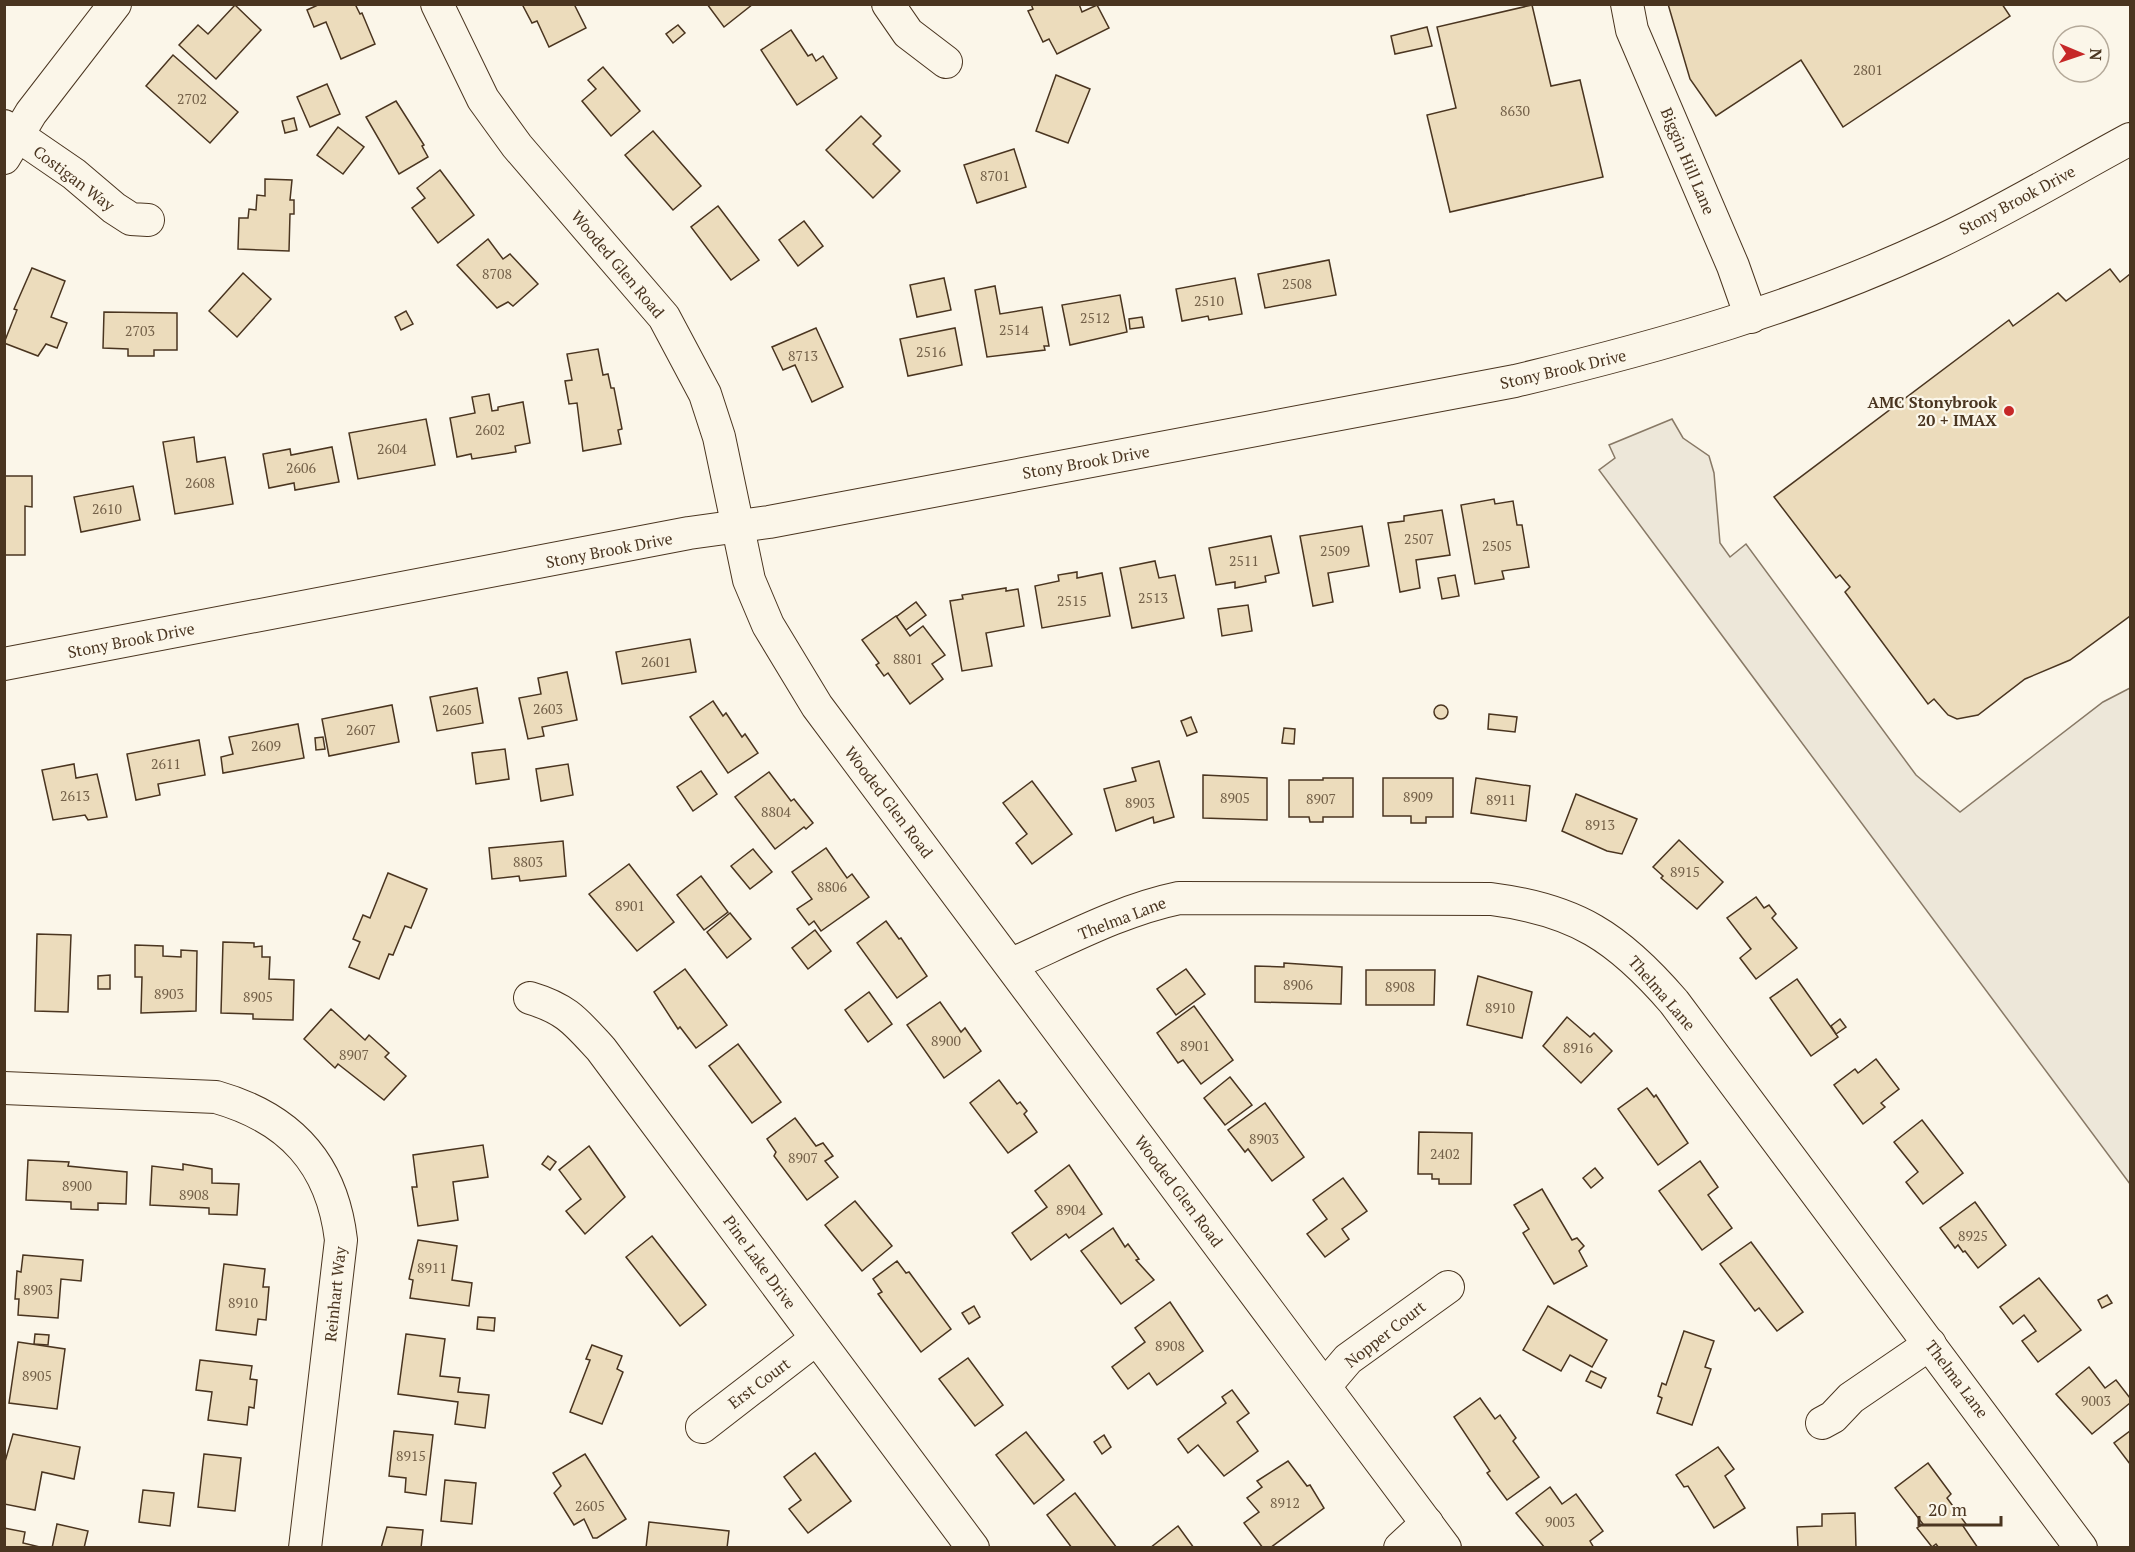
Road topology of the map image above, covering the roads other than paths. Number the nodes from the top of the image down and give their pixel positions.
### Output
1 (115, 4) edge
2 (436, 4) edge
3 (888, 4) edge
4 (1627, 4) edge
5 (946, 62) dead end
6 (2130, 139) edge
7 (9, 140) edge
8 (148, 220) dead end
9 (1751, 317) junction
10 (738, 526) junction
11 (4, 664) edge
12 (1012, 964) junction
13 (530, 998) dead end
14 (4, 1088) edge
15 (1448, 1287) dead end
16 (816, 1339) junction
17 (1930, 1344) junction
18 (1325, 1386) junction
19 (1822, 1423) dead end
20 (702, 1427) dead end
21 (1436, 1535) edge
22 (305, 1548) edge
23 (973, 1548) edge
24 (1400, 1548) edge
25 (2082, 1548) edge

1 - 7 street
2 - 10 street, Wooded Glen Road
3 - 5 street
4 - 9 street, Biggin Hill Lane
6 - 9 street, Stony Brook Drive
7 - 8 street, Costigan Way
9 - 10 street, Stony Brook Drive
10 - 11 street, Stony Brook Drive
10 - 12 street, Wooded Glen Road
12 - 17 street, Thelma Lane
12 - 18 street, Wooded Glen Road
13 - 16 street, Pine Lake Drive
14 - 22 street, Reinhart Way
15 - 18 street, Nopper Court
16 - 20 street, Erst Court
16 - 23 street, Pine Lake Drive
17 - 19 street
17 - 25 street, Thelma Lane
18 - 21 street, Wooded Glen Road
21 - 24 street

